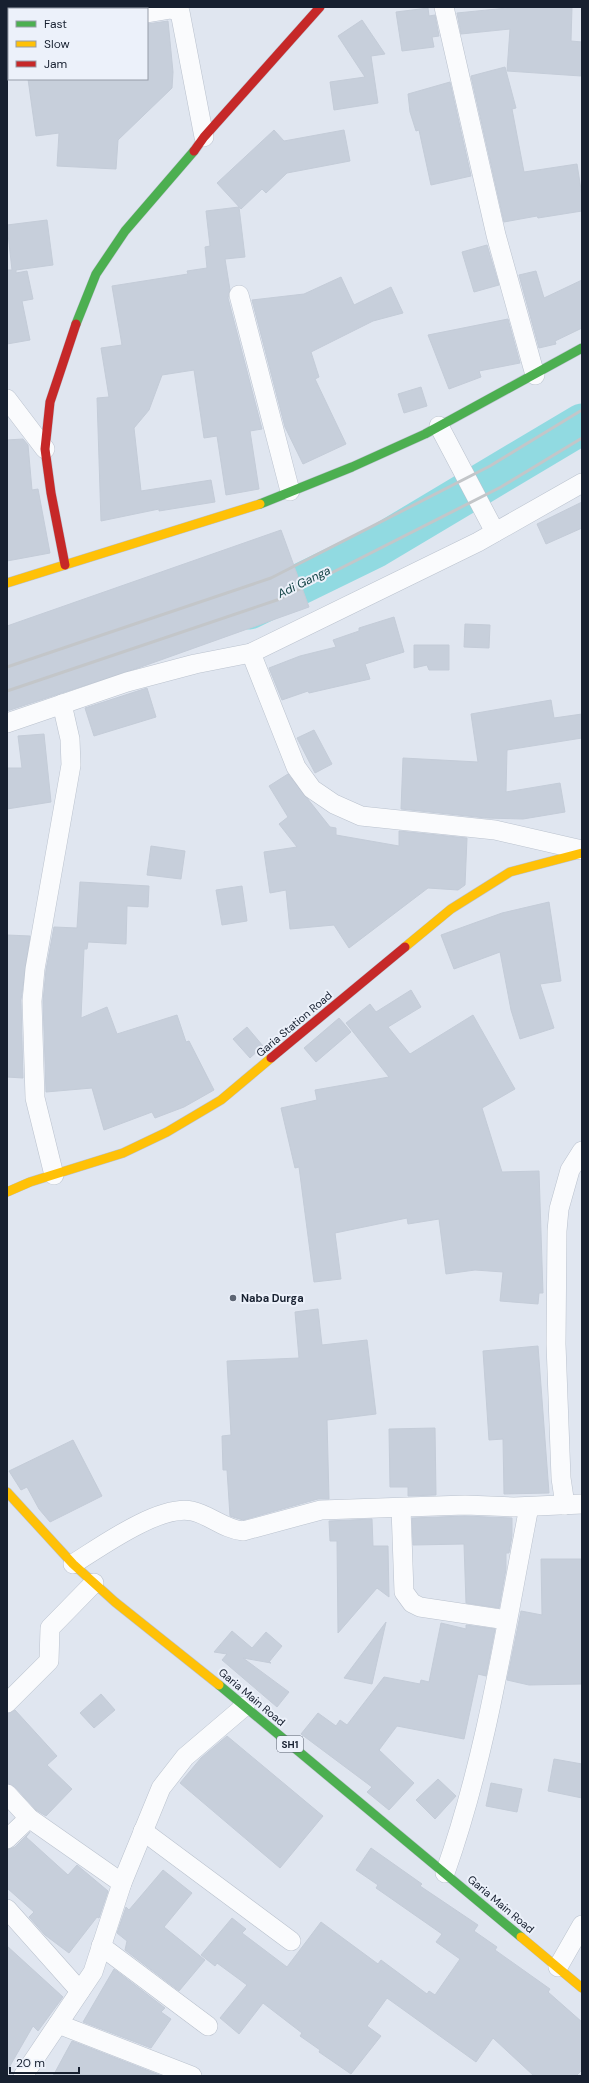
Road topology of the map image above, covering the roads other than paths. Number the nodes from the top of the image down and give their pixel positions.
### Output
1 (320, 7) edge
2 (444, 7) edge
3 (148, 13) edge
4 (204, 137) junction
5 (239, 295) dead end
6 (582, 348) edge
7 (535, 375) junction
8 (7, 399) edge
9 (439, 426) junction
10 (45, 449) junction
11 (582, 483) edge
12 (290, 491) junction
13 (495, 532) junction
14 (65, 565) junction
15 (7, 583) edge
16 (251, 653) junction
17 (62, 704) junction
18 (7, 723) edge
19 (582, 852) edge
20 (582, 1151) edge
21 (54, 1175) junction
22 (7, 1192) edge
23 (7, 1492) edge
24 (573, 1504) edge
25 (529, 1507) junction
26 (401, 1508) junction
27 (72, 1564) junction
28 (94, 1583) junction
29 (507, 1620) junction
30 (7, 1703) edge
31 (245, 1706) junction
32 (7, 1794) edge
33 (29, 1818) junction
34 (143, 1831) junction
35 (7, 1839) edge
36 (445, 1873) junction
37 (122, 1883) junction
38 (7, 1909) edge
39 (582, 1925) edge
40 (291, 1941) dead end
41 (101, 1946) junction
42 (558, 1967) junction
43 (582, 1988) edge
44 (80, 1991) junction
45 (58, 2024) junction
46 (208, 2026) dead end
47 (23, 2076) edge
48 (192, 2076) edge

1 - 4 main road
2 - 7 street
3 - 4 street
4 - 10 main road
5 - 12 street
6 - 7 main road
7 - 9 main road
8 - 10 street
9 - 12 main road
9 - 13 street
10 - 14 main road
11 - 13 street
12 - 14 main road
13 - 16 street
14 - 15 main road
16 - 17 street
16 - 19 street
17 - 18 street
17 - 21 street
19 - 21 main road, Garia Station Road
20 - 24 street
21 - 22 main road, Garia Station Road
23 - 27 main road, Garia Main Road / SH1
24 - 25 street
25 - 26 street
25 - 29 street
26 - 27 street
26 - 29 street
27 - 28 main road, Garia Main Road / SH1
28 - 30 street
28 - 31 main road, Garia Main Road / SH1
29 - 36 street
31 - 34 street
31 - 36 main road, Garia Main Road / SH1
32 - 33 street
33 - 35 street
33 - 37 street
34 - 37 street
34 - 40 street
36 - 42 main road, Garia Main Road / SH1
37 - 41 street
38 - 44 street
39 - 42 street
41 - 44 street
41 - 46 street
42 - 43 main road, Garia Main Road / SH1
44 - 45 street
45 - 47 street
45 - 48 street

